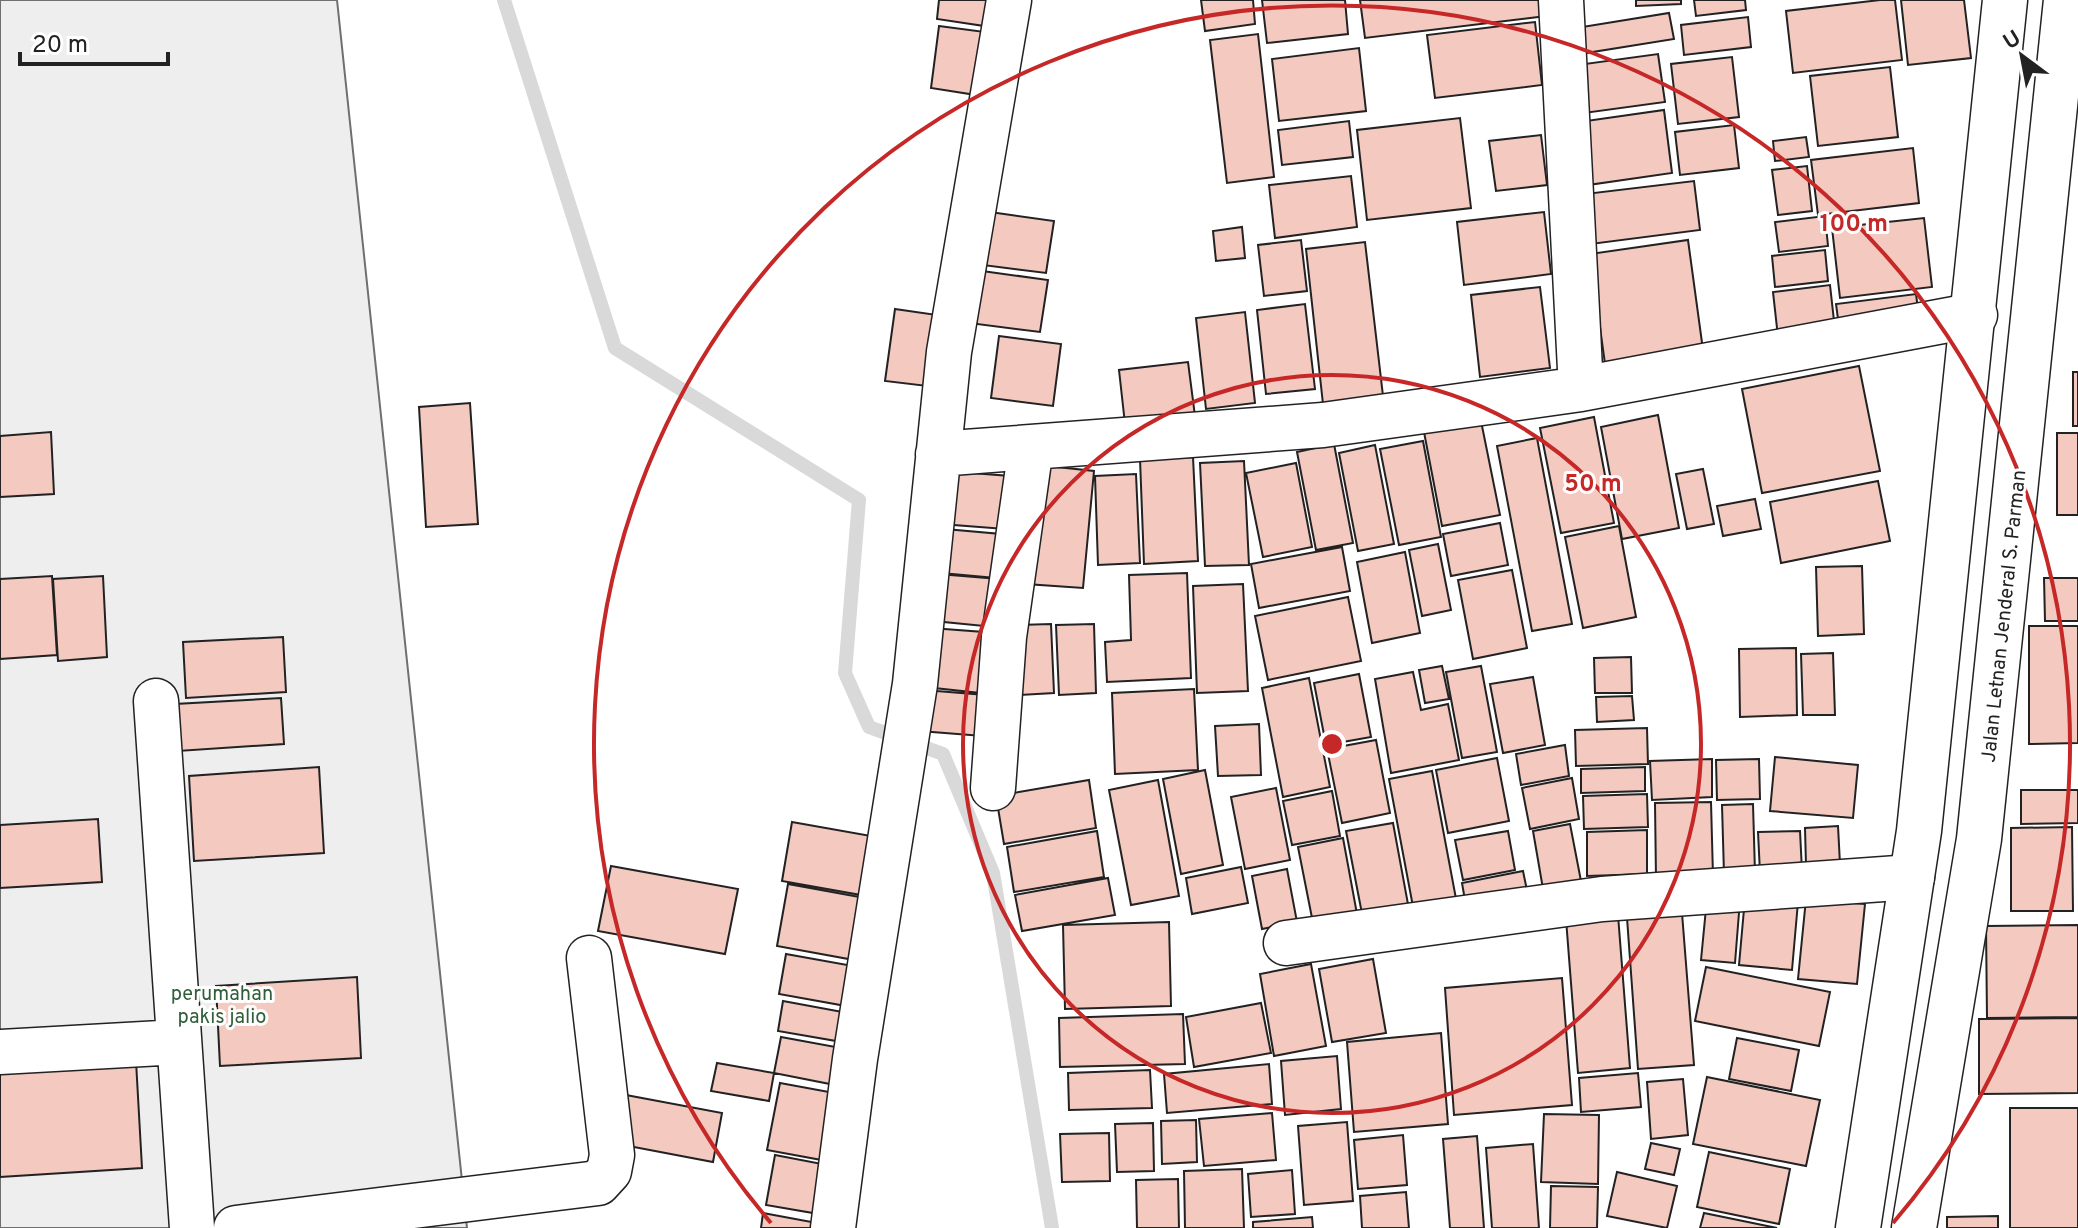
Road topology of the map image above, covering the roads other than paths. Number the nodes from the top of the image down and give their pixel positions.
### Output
1 (1009, 0) edge
2 (1561, 0) edge
3 (2005, 0) edge
4 (2066, 0) edge
5 (1975, 315) junction
6 (1581, 389) junction
7 (1031, 447) junction
8 (938, 454) junction
9 (156, 701) dead end
10 (993, 788) dead end
11 (1912, 877) junction
12 (1286, 943) dead end
13 (589, 958) dead end
14 (179, 1042) junction
15 (0, 1052) edge
16 (192, 1228) edge
17 (236, 1228) edge
18 (833, 1228) edge
19 (1858, 1228) edge
20 (1914, 1228) edge

1 - 8 main road
2 - 6 main road
3 - 5 main road
4 - 20 main road, Jalan Letnan Jenderal S. Parman
5 - 6 main road
5 - 11 main road
6 - 7 main road
7 - 8 main road
7 - 10 main road
8 - 18 main road
9 - 14 main road
11 - 12 main road
11 - 19 main road
13 - 17 main road
14 - 15 main road
14 - 16 main road

